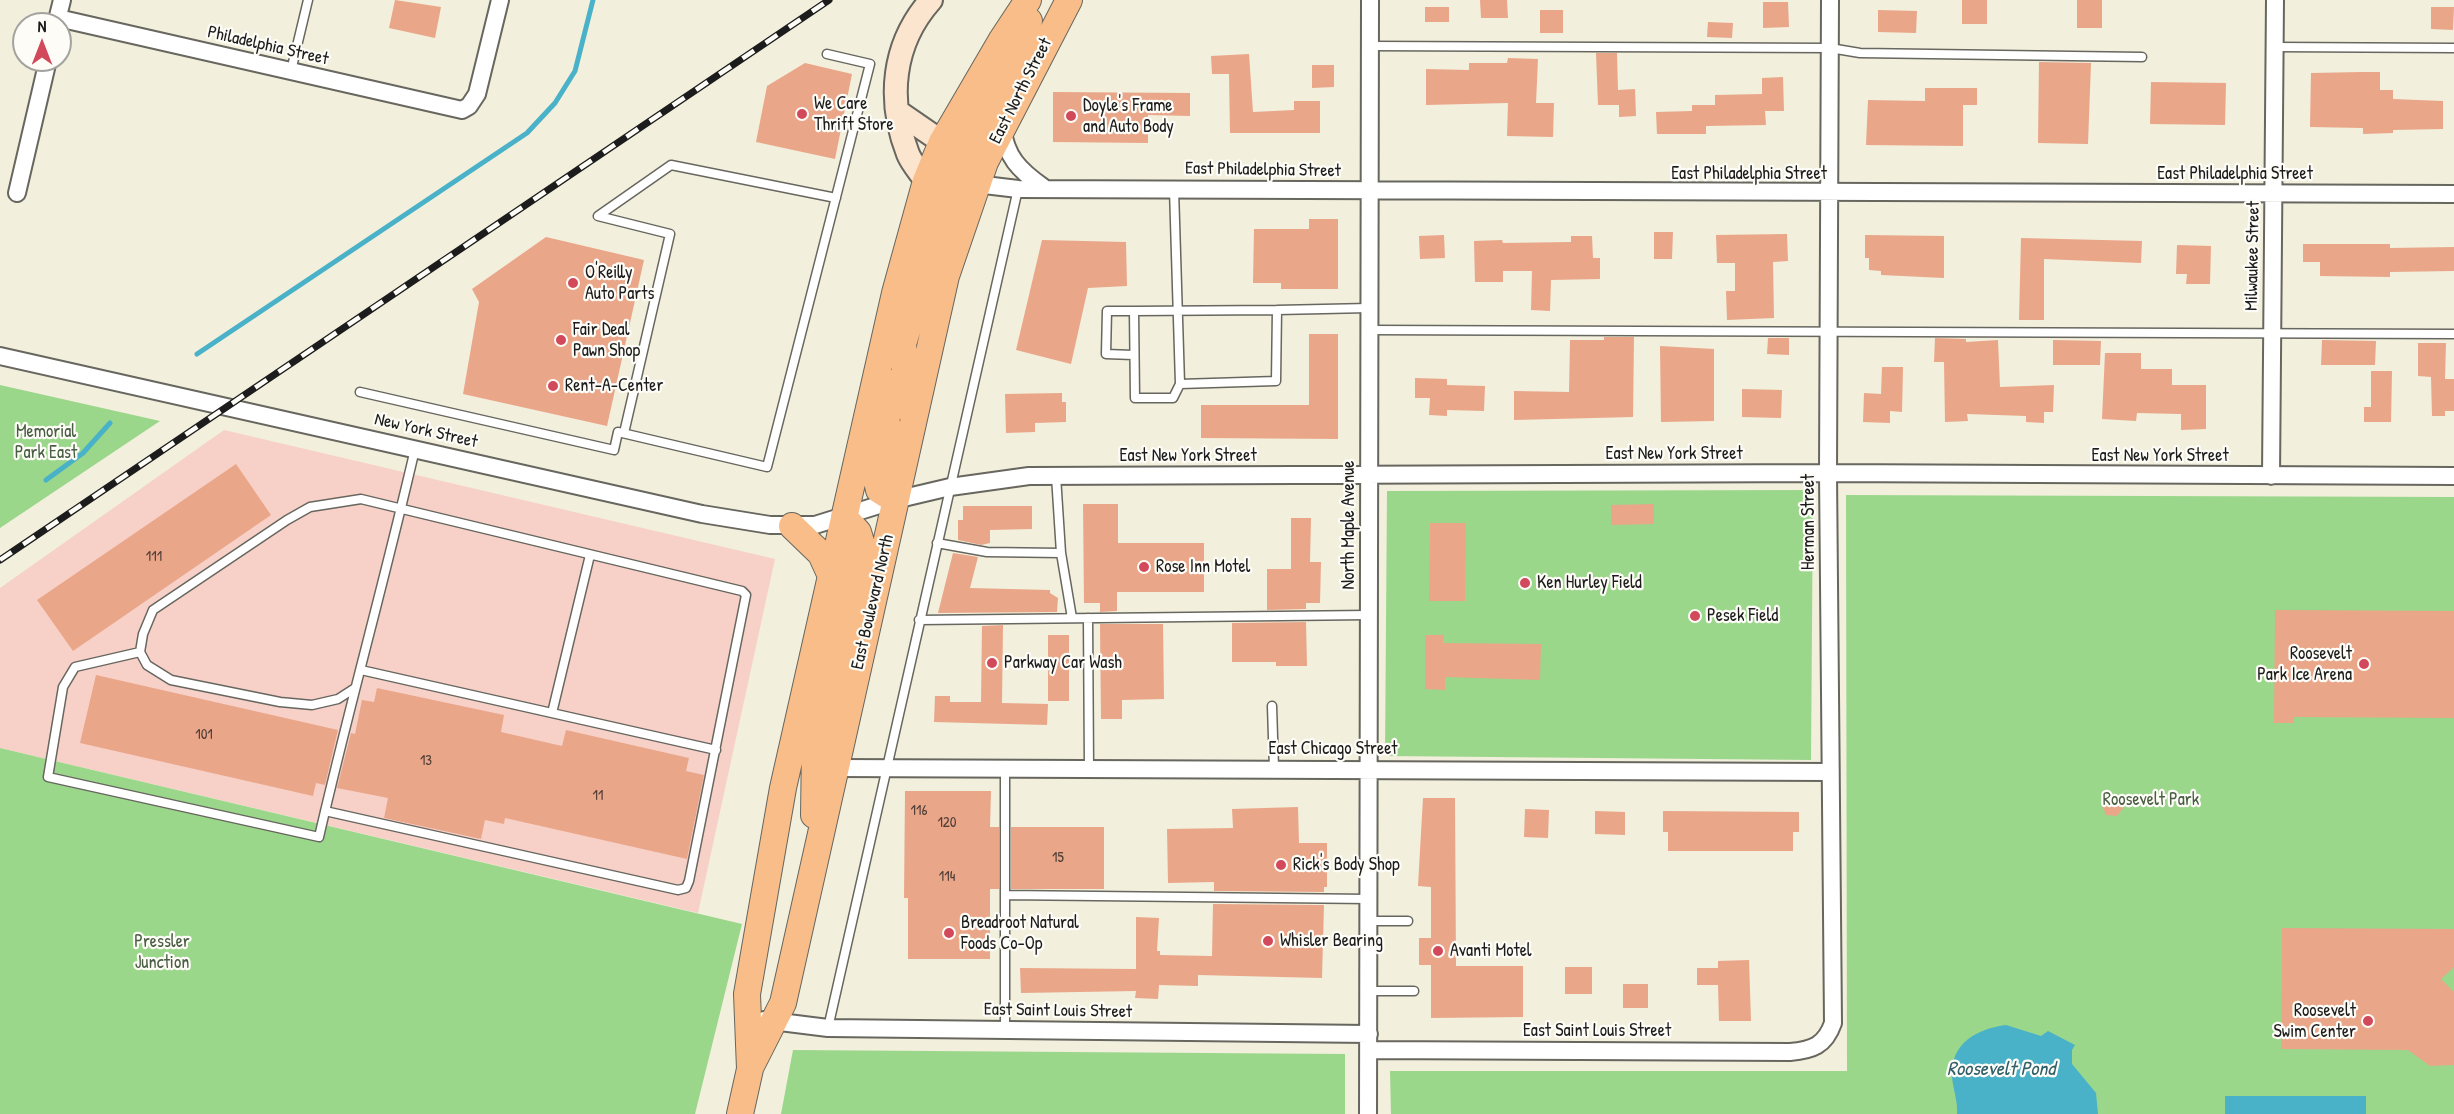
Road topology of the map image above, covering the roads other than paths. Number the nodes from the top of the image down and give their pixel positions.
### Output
1 (308, 0) edge
2 (500, 0) edge
3 (931, 0) edge
4 (1028, 0) edge
5 (1038, 0) edge
6 (1069, 0) edge
7 (1370, 0) edge
8 (1830, 0) edge
9 (2275, 0) edge
10 (72, 24) edge
11 (1370, 46) junction
12 (2275, 46) junction
13 (1830, 48) junction
14 (2454, 48) edge
15 (827, 54) dead end
16 (2142, 57) dead end
17 (45, 72) edge
18 (291, 72) junction
19 (897, 111) junction
20 (1002, 125) junction
21 (942, 142) junction
22 (926, 181) junction
23 (976, 184) junction
24 (1043, 187) junction
25 (1018, 189) junction
26 (1174, 189) junction
27 (1369, 191) junction
28 (17, 193) dead end
29 (1829, 194) junction
30 (2274, 194) junction
31 (2454, 194) edge
32 (836, 198) junction
33 (1369, 308) junction
34 (1179, 310) junction
35 (1277, 310) junction
36 (1134, 311) junction
37 (1369, 330) junction
38 (2272, 332) junction
39 (1828, 333) junction
40 (2454, 334) edge
41 (1133, 355) junction
42 (0, 356) edge
43 (880, 356) junction
44 (1180, 384) junction
45 (360, 392) dead end
46 (624, 434) junction
47 (909, 438) junction
48 (415, 449) junction
49 (1828, 473) junction
50 (1369, 474) junction
51 (1056, 476) junction
52 (2271, 476) junction
53 (2454, 476) edge
54 (950, 487) junction
55 (896, 500) junction
56 (401, 509) junction
57 (844, 517) junction
58 (792, 526) junction
59 (937, 543) junction
60 (1061, 553) junction
61 (590, 555) junction
62 (831, 576) junction
63 (1369, 615) junction
64 (1072, 618) junction
65 (1088, 618) junction
66 (919, 620) junction
67 (140, 652) junction
68 (361, 670) junction
69 (355, 688) junction
70 (1272, 706) dead end
71 (552, 713) junction
72 (716, 750) junction
73 (835, 768) junction
74 (1274, 768) junction
75 (1368, 768) junction
76 (887, 769) junction
77 (1005, 769) junction
78 (1089, 769) junction
79 (1830, 772) junction
80 (325, 811) junction
81 (774, 839) junction
82 (814, 866) junction
83 (1005, 895) junction
84 (1369, 899) junction
85 (1369, 921) junction
86 (1408, 921) dead end
87 (1369, 991) junction
88 (1414, 991) dead end
89 (748, 1018) junction
90 (774, 1022) junction
91 (828, 1028) junction
92 (1005, 1030) junction
93 (1369, 1042) junction
94 (1823, 1042) joint
95 (750, 1069) junction
96 (742, 1105) edge
97 (1368, 1114) edge

1 - 18 lane
2 - 18 street, Philadelphia Street
3 - 19 street
4 - 21 main road
5 - 23 main road
6 - 20 main road, East North Street
7 - 11 street, North Maple Avenue
8 - 13 street, Herman Street
9 - 12 street, Milwaukee Street
10 - 18 street, Philadelphia Street
11 - 13 lane
11 - 27 street, North Maple Avenue
12 - 14 lane
12 - 30 street, Milwaukee Street
13 - 16 lane
13 - 29 street, Herman Street
15 - 32 lane
17 - 28 street
19 - 21 street
19 - 22 street
20 - 23 main road, East North Street
20 - 24 street
21 - 22 main road
21 - 47 main road
22 - 43 main road
23 - 25 street, East Philadelphia Street
23 - 47 main road, East Boulevard North
24 - 25 street, East Philadelphia Street
24 - 26 street, East Philadelphia Street
25 - 54 lane
26 - 27 street, East Philadelphia Street
26 - 34 lane
27 - 29 street, East Philadelphia Street
27 - 33 street, North Maple Avenue
29 - 30 street, East Philadelphia Street
29 - 39 street, Herman Street
30 - 31 street, East Philadelphia Street
30 - 38 street, Milwaukee Street
32 - 46 lane
32 - 46 lane
33 - 35 lane
33 - 37 street, North Maple Avenue
34 - 35 lane
34 - 36 lane
34 - 44 lane
35 - 44 lane
36 - 41 lane
36 - 41 lane
37 - 39 lane
37 - 50 street, North Maple Avenue
38 - 39 lane
38 - 40 lane
38 - 52 street, Milwaukee Street
39 - 49 street, Herman Street
41 - 44 lane
42 - 48 street, New York Street
43 - 55 main road
43 - 57 main road
45 - 46 lane
47 - 55 main road, East Boulevard North
48 - 56 lane
48 - 58 street, New York Street
49 - 50 street, East New York Street
49 - 52 street, East New York Street
49 - 79 street, Herman Street
50 - 51 street, East New York Street
50 - 63 street, North Maple Avenue
51 - 54 street, East New York Street
51 - 60 lane
52 - 53 street, East New York Street
54 - 55 street, East New York Street
54 - 59 lane
55 - 57 street, New York Street
55 - 73 main road, East Boulevard North
56 - 61 lane
56 - 67 lane
56 - 68 lane
57 - 58 street, New York Street
57 - 62 main road
57 - 82 main road
58 - 62 main road
59 - 60 lane
59 - 66 lane
60 - 64 lane
61 - 71 lane
61 - 72 lane
62 - 81 main road
63 - 65 lane
63 - 75 street, North Maple Avenue
64 - 65 lane
64 - 66 lane
65 - 78 lane
66 - 76 lane
67 - 69 lane
67 - 80 lane
68 - 69 lane
68 - 71 lane
69 - 80 lane
70 - 74 lane
71 - 72 lane
72 - 80 lane
73 - 76 street, East Chicago Street
73 - 82 main road, East Boulevard North
74 - 75 street, East Chicago Street
74 - 78 street, East Chicago Street
75 - 79 street, East Chicago Street
75 - 84 street, North Maple Avenue
76 - 77 street, East Chicago Street
76 - 91 lane
77 - 78 street, East Chicago Street
77 - 83 lane
79 - 94 street, Herman Street
81 - 89 main road
81 - 90 main road
82 - 90 main road, East Boulevard North
83 - 84 lane
83 - 92 lane
84 - 85 street, North Maple Avenue
85 - 86 lane
85 - 87 street, North Maple Avenue
87 - 88 lane
87 - 93 street, North Maple Avenue
89 - 90 street, East Saint Louis Street
89 - 95 main road
90 - 91 street, East Saint Louis Street
90 - 95 main road, East Boulevard North
91 - 92 street, East Saint Louis Street
92 - 93 street, East Saint Louis Street
93 - 94 street, East Saint Louis Street
93 - 97 street, North Maple Avenue
95 - 96 main road

